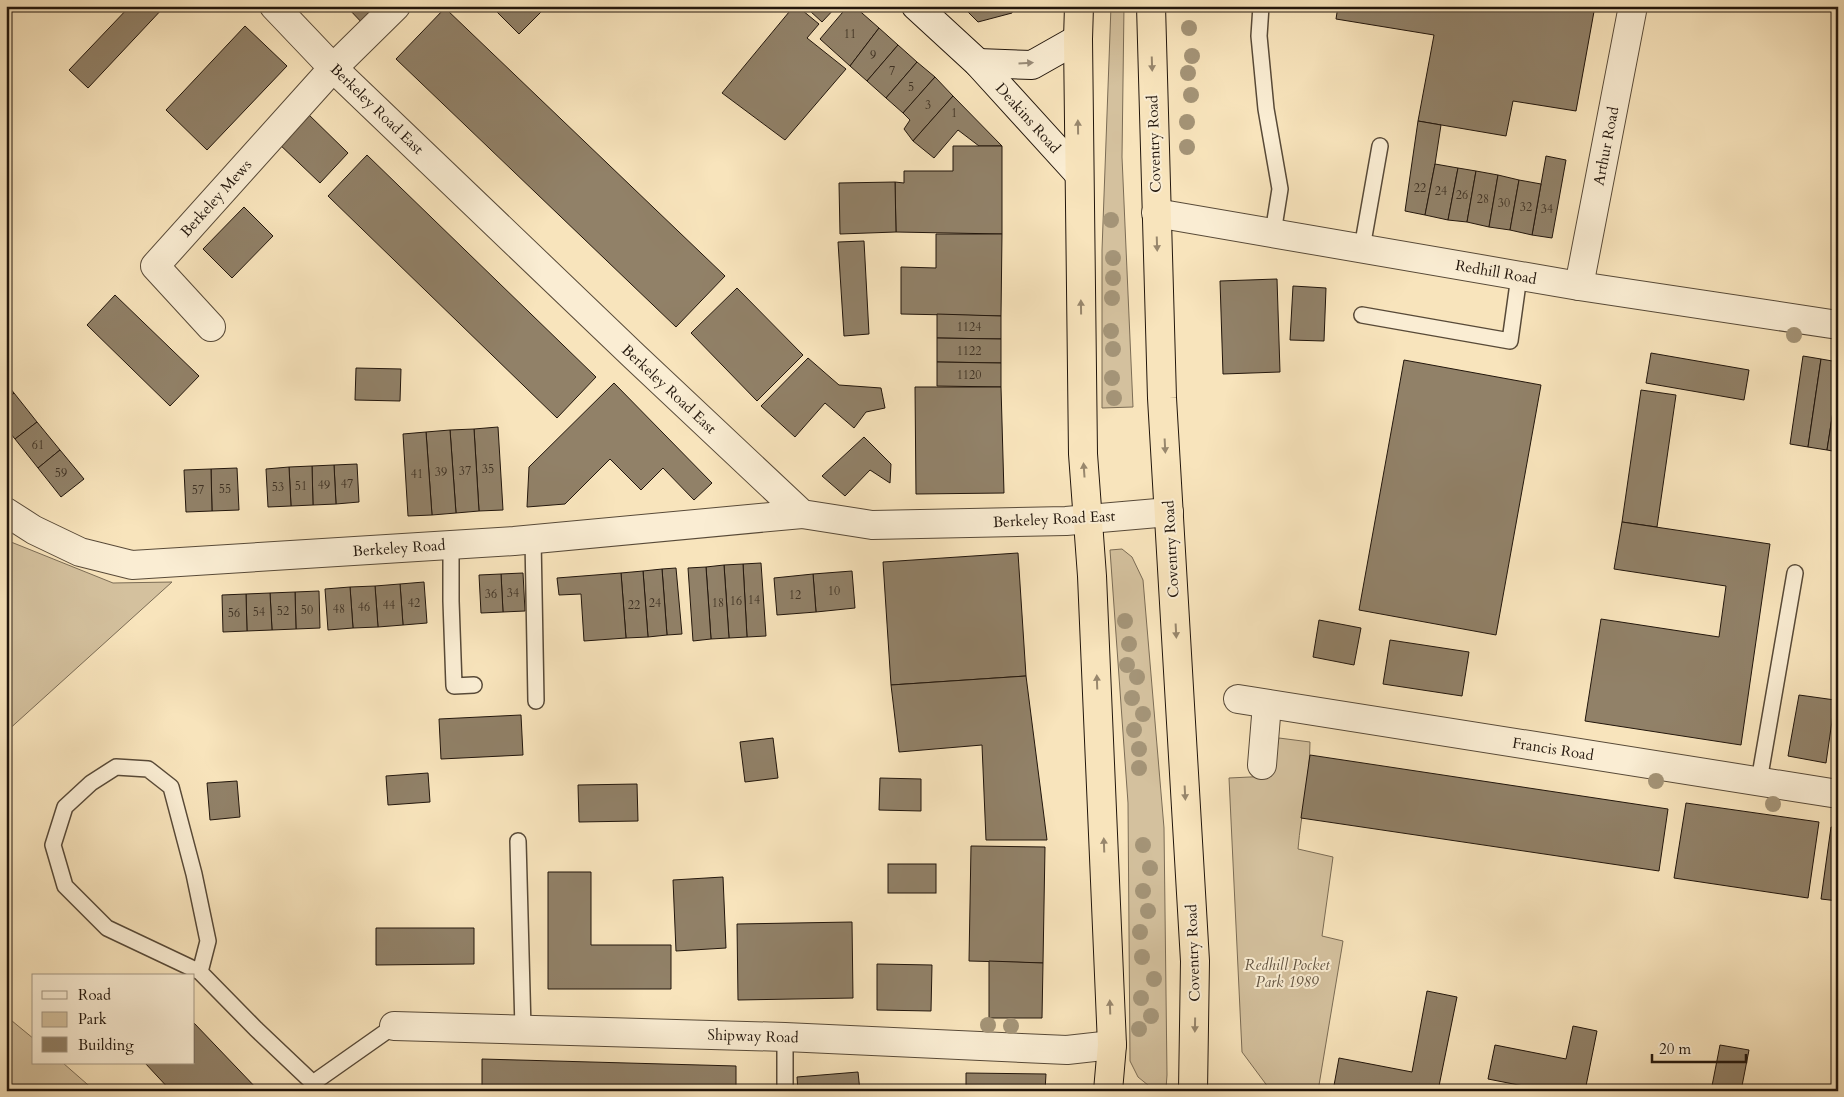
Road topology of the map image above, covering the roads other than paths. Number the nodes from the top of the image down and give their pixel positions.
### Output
1 (274, 6) edge
2 (396, 6) edge
3 (916, 6) edge
4 (1079, 6) edge
5 (1151, 6) edge
6 (1261, 6) edge
7 (1633, 6) edge
8 (1078, 39) junction
9 (978, 62) junction
10 (333, 68) junction
11 (1380, 146) dead end
12 (1079, 174) junction
13 (1156, 213) junction
14 (1273, 233) junction
15 (1362, 248) junction
16 (1519, 276) junction
17 (1579, 286) junction
18 (1362, 315) dead end
19 (1838, 325) edge
20 (211, 327) dead end
21 (6, 512) edge
22 (1169, 512) junction
23 (802, 514) junction
24 (1088, 518) junction
25 (532, 539) junction
26 (451, 545) junction
27 (1795, 573) dead end
28 (474, 685) dead end
29 (1238, 700) dead end
30 (536, 701) dead end
31 (1267, 704) junction
32 (1262, 765) dead end
33 (1759, 781) junction
34 (1838, 794) edge
35 (518, 842) dead end
36 (200, 972) junction
37 (394, 1026) joint
38 (523, 1029) junction
39 (785, 1036) junction
40 (1112, 1044) junction
41 (317, 1087) edge
42 (784, 1091) edge
43 (1108, 1091) edge
44 (1193, 1091) edge

1 - 10 street, Berkeley Road East
2 - 10 street
3 - 9 street, Deakins Road
4 - 8 highway
5 -> 13 highway, Coventry Road
6 - 14 lane
7 - 17 street, Arthur Road
9 -> 8 street, Deakins Road
12 -> 8 highway
9 - 12 street, Deakins Road
10 - 20 street, Berkeley Mews
10 - 23 street, Berkeley Road East
11 - 15 lane
24 -> 12 highway
13 - 14 street, Redhill Road
13 -> 22 highway, Coventry Road
14 - 15 street, Redhill Road
15 - 16 street, Redhill Road
16 - 17 street, Redhill Road
16 - 18 lane
17 - 19 street, Redhill Road
21 - 26 street, Berkeley Road
22 - 24 street, Berkeley Road East
22 -> 44 highway, Coventry Road
23 - 24 street, Berkeley Road East
23 - 25 street, Berkeley Road
40 -> 24 highway
25 - 26 street, Berkeley Road
25 - 30 lane
26 - 28 lane
27 - 33 lane
29 - 31 street, Francis Road
31 - 32 street
31 - 33 street, Francis Road
33 - 34 street, Francis Road
35 - 38 lane
36 - 36 lane
36 - 41 lane
37 - 38 street, Shipway Road
37 - 41 lane
38 - 39 street, Shipway Road
39 - 40 street, Shipway Road
39 - 42 lane
40 - 43 highway

